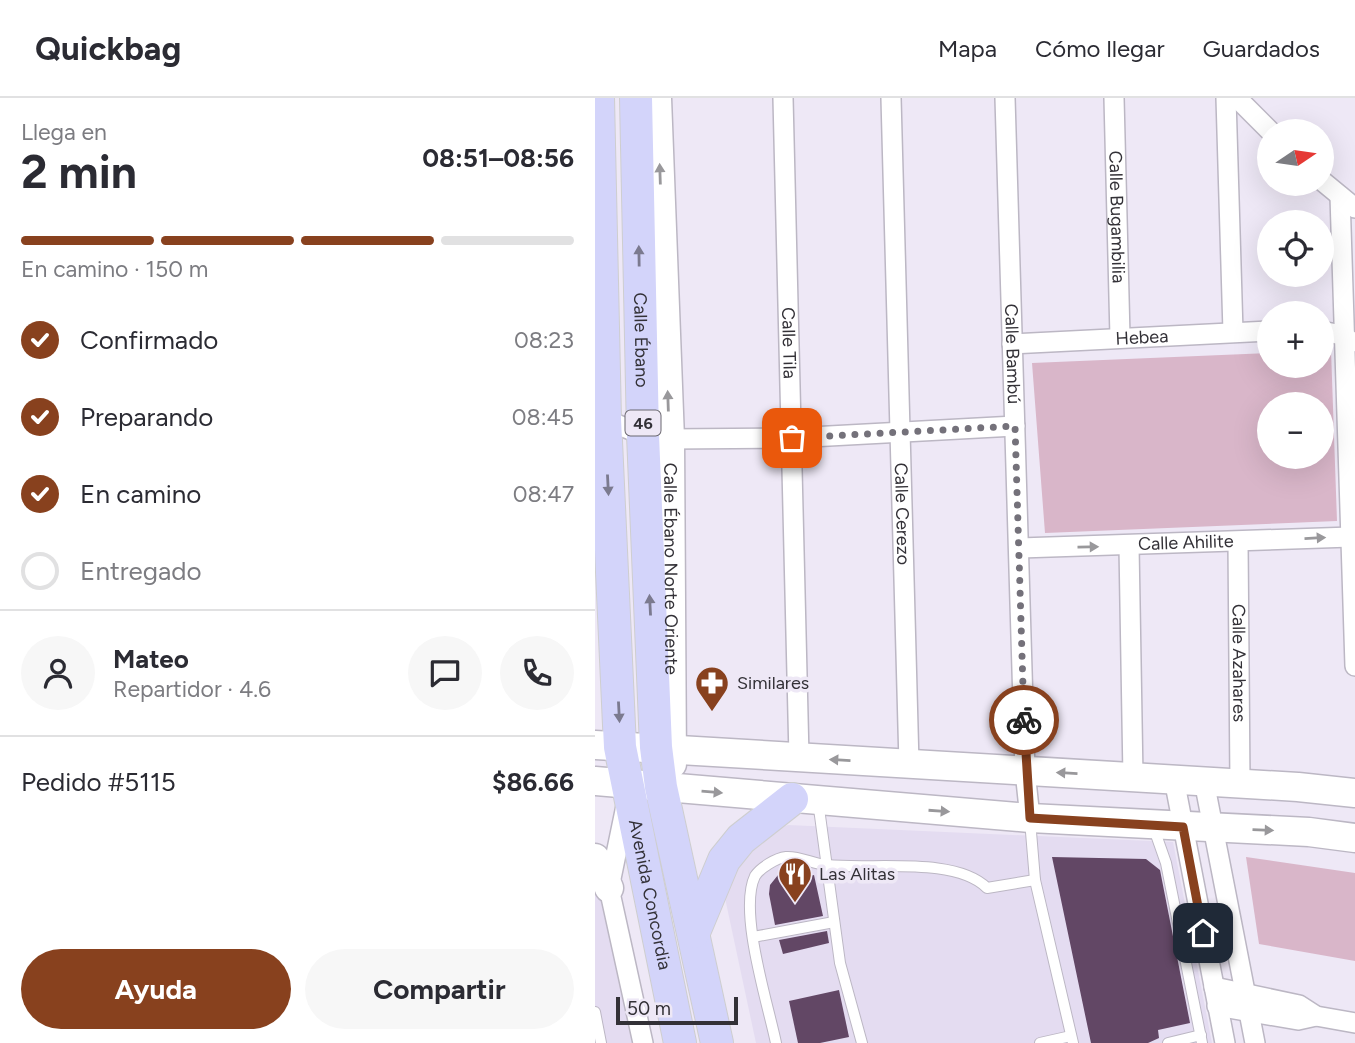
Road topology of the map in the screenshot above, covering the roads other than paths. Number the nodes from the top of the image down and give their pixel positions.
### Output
1 (599, 98) edge
2 (636, 98) edge
3 (657, 98) edge
4 (783, 98) edge
5 (891, 98) edge
6 (1005, 98) edge
7 (1114, 98) edge
8 (1226, 98) edge
9 (1237, 98) edge
10 (1258, 119) edge
11 (1347, 202) edge
12 (1257, 331) edge
13 (1233, 332) junction
14 (1120, 337) junction
15 (1349, 340) edge
16 (1012, 344) junction
17 (600, 417) edge
18 (1015, 426) junction
19 (901, 433) junction
20 (656, 437) junction
21 (792, 438) junction
22 (1351, 537) junction
23 (1238, 542) junction
24 (1129, 546) junction
25 (1020, 548) junction
26 (1355, 666) edge
27 (608, 746) edge
28 (664, 747) junction
29 (799, 757) junction
30 (909, 764) junction
31 (1025, 771) junction
32 (1103, 775) junction
33 (1133, 777) junction
34 (1174, 779) junction
35 (1204, 781) junction
36 (595, 782) edge
37 (1240, 784) junction
38 (667, 788) junction
39 (1310, 788) junction
40 (628, 790) junction
41 (1355, 793) edge
42 (804, 800) junction
43 (1030, 818) junction
44 (1104, 822) junction
45 (1153, 826) junction
46 (1183, 827) junction
47 (1212, 828) junction
48 (1309, 832) junction
49 (1355, 838) edge
50 (595, 858) edge
51 (825, 865) junction
52 (1035, 880) junction
53 (608, 888) junction
54 (834, 922) junction
55 (694, 932) junction
56 (753, 937) junction
57 (1216, 996) junction
58 (1248, 1003) junction
59 (595, 1012) edge
60 (1355, 1023) edge
61 (1202, 1039) edge
62 (1072, 1040) edge
63 (601, 1043) edge
64 (643, 1043) edge
65 (680, 1043) edge
66 (717, 1043) edge
67 (776, 1043) edge
68 (862, 1043) edge
69 (1039, 1043) edge
70 (1168, 1043) edge
71 (1224, 1043) edge
72 (1255, 1043) edge

1 - 17 main road, 46
20 -> 2 main road, Calle Ébano / 46
20 -> 3 street, Calle Ébano Norte Oriente
4 - 21 street, Calle Tila
5 - 19 street, Calle Cerezo
6 - 16 street, Calle Bambú
7 - 14 street, Calle Bugambilia
8 - 13 street
9 - 10 street
11 - 15 street
12 - 13 street, Hebea
13 - 14 street, Hebea
14 - 16 street, Hebea
15 - 22 street
16 - 18 street, Calle Bambú
17 - 20 street
17 -> 27 main road, 46
18 - 19 street
18 - 25 street, Calle Bambú
19 - 21 street
19 - 30 street, Calle Cerezo
20 - 21 street
28 -> 20 main road, Calle Ébano / 46
21 - 29 street, Calle Tila
23 -> 22 street, Calle Ahilite
22 - 26 street
23 - 24 street, Calle Ahilite
23 - 37 street, Calle Azahares
25 -> 24 street, Calle Ahilite
24 - 33 street
25 - 31 street, Calle Bambú
27 - 28 street
27 - 40 main road, Avenida Concordia / 46
28 - 29 street
28 - 38 main road, Avenida Concordia / 46
30 -> 29 street
30 - 31 street
32 -> 31 street
31 - 43 street, Calle Bambú
32 - 33 street
32 - 44 street
33 - 34 street
34 - 35 street
34 - 46 street
35 - 37 street
35 - 47 street
36 - 40 street
37 - 39 street
38 - 40 street
38 -> 42 street
38 - 55 main road, Avenida Concordia / 46
39 - 41 street
39 - 48 street
40 - 53 street
40 - 65 main road, Avenida Concordia / 46
42 -> 43 street
42 - 51 lane
42 - 55 main road
43 - 44 street
43 - 52 lane
44 - 45 street
45 - 46 street
45 - 61 lane
46 - 47 street
46 - 57 street
47 -> 48 street
47 - 58 street
48 - 49 street
50 - 53 street
51 - 52 lane
51 - 54 lane
51 - 56 lane
52 - 62 lane
53 - 64 street
54 - 56 lane
54 - 68 lane
55 - 66 main road, Avenida Concordia / 46
56 - 67 lane
57 - 58 street
57 - 71 street
58 - 60 street
58 - 72 street
59 - 63 lane
61 - 70 lane
62 - 69 lane

